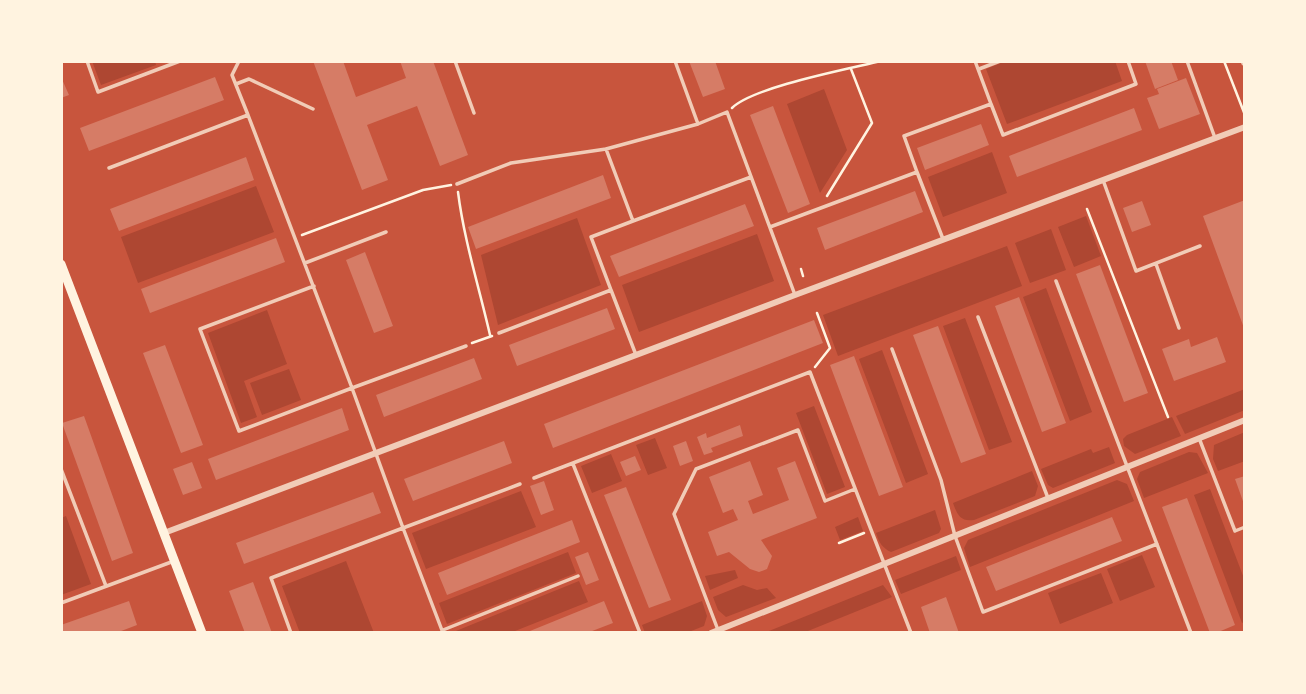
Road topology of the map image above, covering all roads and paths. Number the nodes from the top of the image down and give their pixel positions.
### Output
1 (87, 61) edge
2 (180, 61) edge
3 (239, 61) edge
4 (455, 61) edge
5 (675, 61) edge
6 (881, 61) edge
7 (975, 61) edge
8 (1000, 61) edge
9 (1128, 61) edge
10 (1187, 61) edge
11 (1224, 61) edge
12 (851, 69) junction
13 (978, 69) junction
14 (236, 84) junction
15 (991, 104) junction
16 (313, 109) dead end
17 (474, 113) dead end
18 (727, 113) junction
19 (248, 115) junction
20 (1245, 115) edge
21 (698, 124) junction
22 (1245, 127) edge
23 (1216, 139) junction
24 (606, 149) junction
25 (109, 168) dead end
26 (917, 172) junction
27 (751, 177) junction
28 (1103, 180) junction
29 (457, 184) junction
30 (818, 209) junction
31 (1087, 209) dead end
32 (634, 221) junction
33 (770, 227) junction
34 (386, 232) dead end
35 (295, 238) junction
36 (943, 239) junction
37 (1200, 247) dead end
38 (305, 263) junction
39 (1155, 263) junction
40 (61, 264) edge
41 (801, 270) dead end
42 (803, 276) dead end
43 (1056, 282) dead end
44 (314, 286) junction
45 (611, 290) junction
46 (795, 295) junction
47 (814, 304) dead end
48 (978, 317) dead end
49 (1179, 328) dead end
50 (499, 333) joint
51 (491, 336) junction
52 (466, 346) joint
53 (892, 349) dead end
54 (636, 355) junction
55 (810, 372) junction
56 (352, 388) junction
57 (1168, 417) dead end
58 (1245, 420) edge
59 (1199, 438) junction
60 (376, 453) junction
61 (573, 464) junction
62 (1127, 467) junction
63 (61, 469) edge
64 (534, 478) dead end
65 (520, 484) dead end
66 (855, 489) junction
67 (1048, 498) junction
68 (1245, 527) edge
69 (403, 528) junction
70 (164, 533) junction
71 (864, 533) dead end
72 (955, 536) junction
73 (839, 543) dead end
74 (1157, 544) junction
75 (174, 561) junction
76 (883, 564) junction
77 (578, 576) dead end
78 (106, 586) junction
79 (61, 603) edge
80 (443, 631) edge
81 (715, 631) edge
82 (201, 633) edge
83 (291, 633) edge
84 (640, 633) edge
85 (911, 633) edge
86 (1191, 633) edge

1 - 2 lane
3 - 14 lane
4 - 17 lane
5 - 21 lane
6 - 12 path
7 - 13 lane
8 - 13 lane
9 - 15 lane
10 - 23 lane
11 - 20 path
12 - 18 path
12 - 30 path
13 - 15 lane
14 - 16 lane
14 - 19 lane
15 - 26 lane
18 - 21 lane
18 - 27 lane
19 - 25 lane
19 - 35 lane
21 - 24 lane
22 - 23 street
23 - 28 street
24 - 29 lane
24 - 32 lane
26 - 30 lane
26 - 36 lane
27 - 32 lane
27 - 33 lane
28 - 36 street
28 - 39 lane
29 - 35 path
29 - 51 path
30 - 33 lane
31 - 57 path
32 - 45 lane
33 - 46 lane
34 - 38 lane
35 - 38 lane
36 - 46 street
37 - 39 lane
38 - 44 lane
39 - 49 lane
40 - 70 main road
41 - 42 path
43 - 62 lane
44 - 56 lane
44 - 56 lane
45 - 50 lane
45 - 54 lane
46 - 54 street
47 - 55 path
48 - 67 lane
50 - 51 path
51 - 52 path
52 - 56 lane
53 - 72 lane
54 - 60 street
55 - 61 lane
55 - 66 lane
56 - 60 lane
58 - 59 street
59 - 62 street
59 - 68 lane
60 - 69 lane
60 - 70 street
61 - 64 lane
61 - 84 lane
62 - 67 street
62 - 74 lane
63 - 78 lane
65 - 69 lane
66 - 76 lane
66 - 81 lane
67 - 72 street
69 - 80 lane
69 - 83 lane
70 - 75 main road
71 - 73 path
72 - 74 lane
72 - 76 street
74 - 86 lane
75 - 78 lane
75 - 82 main road
76 - 81 street
76 - 85 lane
77 - 80 lane
78 - 79 lane

